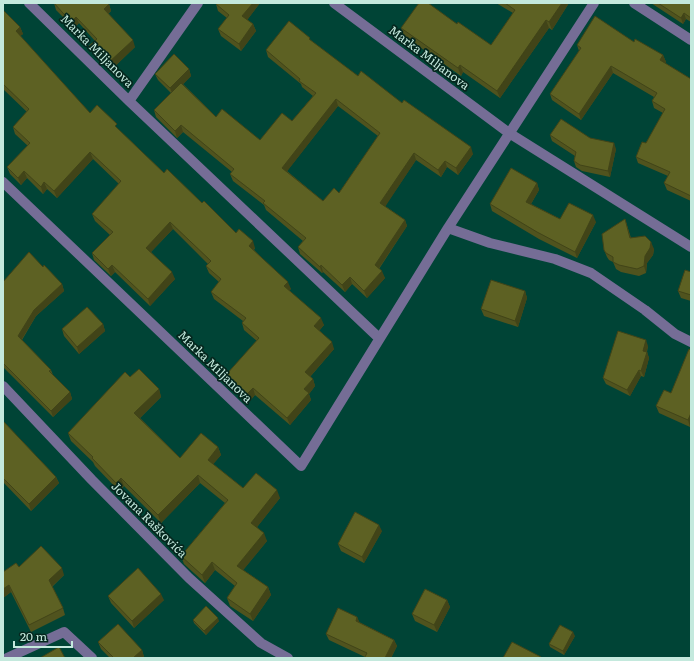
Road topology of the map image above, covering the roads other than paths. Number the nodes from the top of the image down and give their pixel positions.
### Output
1 (30, 3) edge
2 (198, 3) edge
3 (334, 3) edge
4 (594, 3) edge
5 (634, 3) edge
6 (691, 40) edge
7 (129, 102) junction
8 (509, 133) junction
9 (3, 182) edge
10 (448, 228) junction
11 (691, 247) edge
12 (379, 338) junction
13 (691, 342) edge
14 (3, 386) edge
15 (7, 658) edge
16 (92, 658) edge
17 (288, 658) edge

1 - 7 street, Marka Miljanova
2 - 7 street, Marka Miljanova
3 - 8 street, Marka Miljanova
4 - 8 street, Marka Miljanova
5 - 6 street
7 - 12 street, Marka Miljanova
8 - 10 street, Marka Miljanova
8 - 11 street, Marka Miljanova
9 - 12 street, Marka Miljanova
10 - 12 street, Marka Miljanova
10 - 13 street
14 - 17 street, Jovana Raškovića
15 - 16 street

